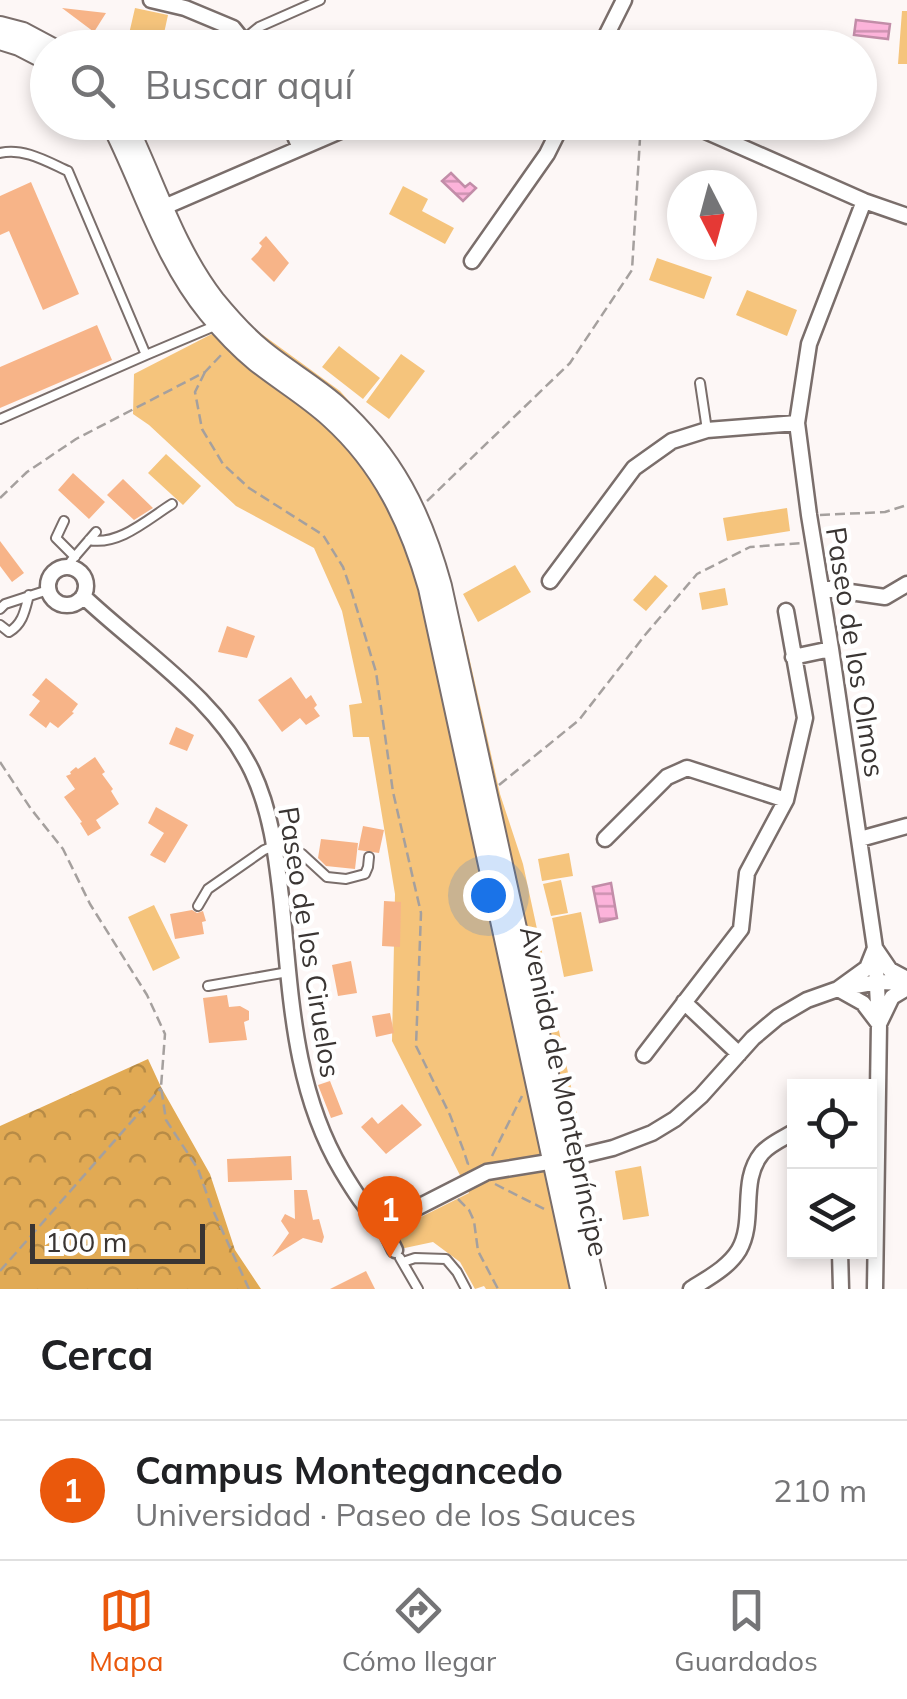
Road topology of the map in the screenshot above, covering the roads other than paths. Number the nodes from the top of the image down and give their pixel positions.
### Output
1 (151, 0) edge
2 (320, 0) edge
3 (624, 0) edge
4 (0, 26) edge
5 (234, 30) edge
6 (257, 30) edge
7 (609, 30) edge
8 (30, 36) edge
9 (0, 40) edge
10 (30, 51) edge
11 (120, 140) edge
12 (132, 140) edge
13 (297, 140) edge
14 (319, 140) edge
15 (554, 140) edge
16 (727, 140) edge
17 (300, 148) junction
18 (0, 153) edge
19 (864, 201) junction
20 (157, 210) junction
21 (907, 216) edge
22 (472, 262) dead end
23 (218, 324) junction
24 (146, 355) junction
25 (700, 383) dead end
26 (0, 420) edge
27 (797, 423) junction
28 (708, 430) junction
29 (172, 504) dead end
30 (64, 521) dead end
31 (75, 563) junction
32 (550, 581) dead end
33 (907, 584) edge
34 (822, 588) junction
35 (48, 590) junction
36 (29, 596) junction
37 (83, 596) junction
38 (0, 609) edge
39 (786, 611) dead end
40 (0, 625) edge
41 (831, 649) junction
42 (793, 657) junction
43 (786, 800) junction
44 (907, 826) edge
45 (605, 839) dead end
46 (860, 839) junction
47 (274, 848) junction
48 (369, 857) dead end
49 (198, 906) dead end
50 (875, 948) junction
51 (288, 972) junction
52 (878, 982) junction
53 (907, 983) edge
54 (208, 986) dead end
55 (838, 989) junction
56 (684, 1002) junction
57 (879, 1024) junction
58 (738, 1054) junction
59 (644, 1055) dead end
60 (875, 1079) edge
61 (787, 1136) edge
62 (560, 1161) junction
63 (874, 1169) edge
64 (383, 1225) junction
65 (399, 1256) junction
66 (840, 1259) edge
67 (418, 1289) edge
68 (466, 1289) edge
69 (580, 1289) edge
70 (596, 1289) edge
71 (691, 1289) edge
72 (840, 1289) edge
73 (875, 1289) edge

1 - 5 street
2 - 6 lane
3 - 7 street
4 - 8 street
9 - 10 street
11 - 20 street, Avenida de Montepríncipe
12 - 20 street, Avenida de Montepríncipe
13 - 17 street
14 - 17 street
15 - 22 street
16 - 19 street
17 - 20 street
18 - 24 lane
19 - 21 street
19 - 27 street, Paseo de los Olmos
20 - 23 street, Avenida de Montepríncipe
20 - 62 street, Avenida de Montepríncipe
23 - 24 lane
23 - 62 street, Avenida de Montepríncipe
24 - 26 lane
25 - 28 lane
27 - 28 street
27 - 34 street, Paseo de los Olmos
28 - 32 street
29 - 31 lane
30 - 31 lane
31 - 35 street
31 - 37 street
33 - 34 street
34 - 41 street, Paseo de los Olmos
35 - 36 lane
35 - 37 street
36 - 38 lane
36 - 40 lane
37 - 47 street, Paseo de los Ciruelos
39 - 42 street
41 - 42 street
41 - 46 street, Paseo de los Olmos
42 - 43 street
43 - 45 street
43 - 56 street
44 - 46 street
46 - 50 street, Paseo de los Olmos
47 - 48 lane
47 - 49 lane
47 - 51 street, Paseo de los Ciruelos
50 - 52 street, Paseo de los Olmos
50 - 53 street
50 - 55 street
51 - 54 lane
51 - 64 street, Paseo de los Ciruelos
52 - 53 street
52 - 55 street
52 - 57 street, Paseo de los Olmos
53 - 57 street
55 - 57 street
55 - 58 street
56 - 58 street
56 - 59 street
57 - 60 street, Paseo de los Olmos
58 - 62 street
61 - 71 street
62 - 64 street
62 - 69 street, Avenida de Montepríncipe
62 - 70 street, Avenida de Montepríncipe
63 - 73 street, Paseo de los Olmos
64 - 65 street, Paseo de los Ciruelos
65 - 67 lane
65 - 68 lane
66 - 72 street

